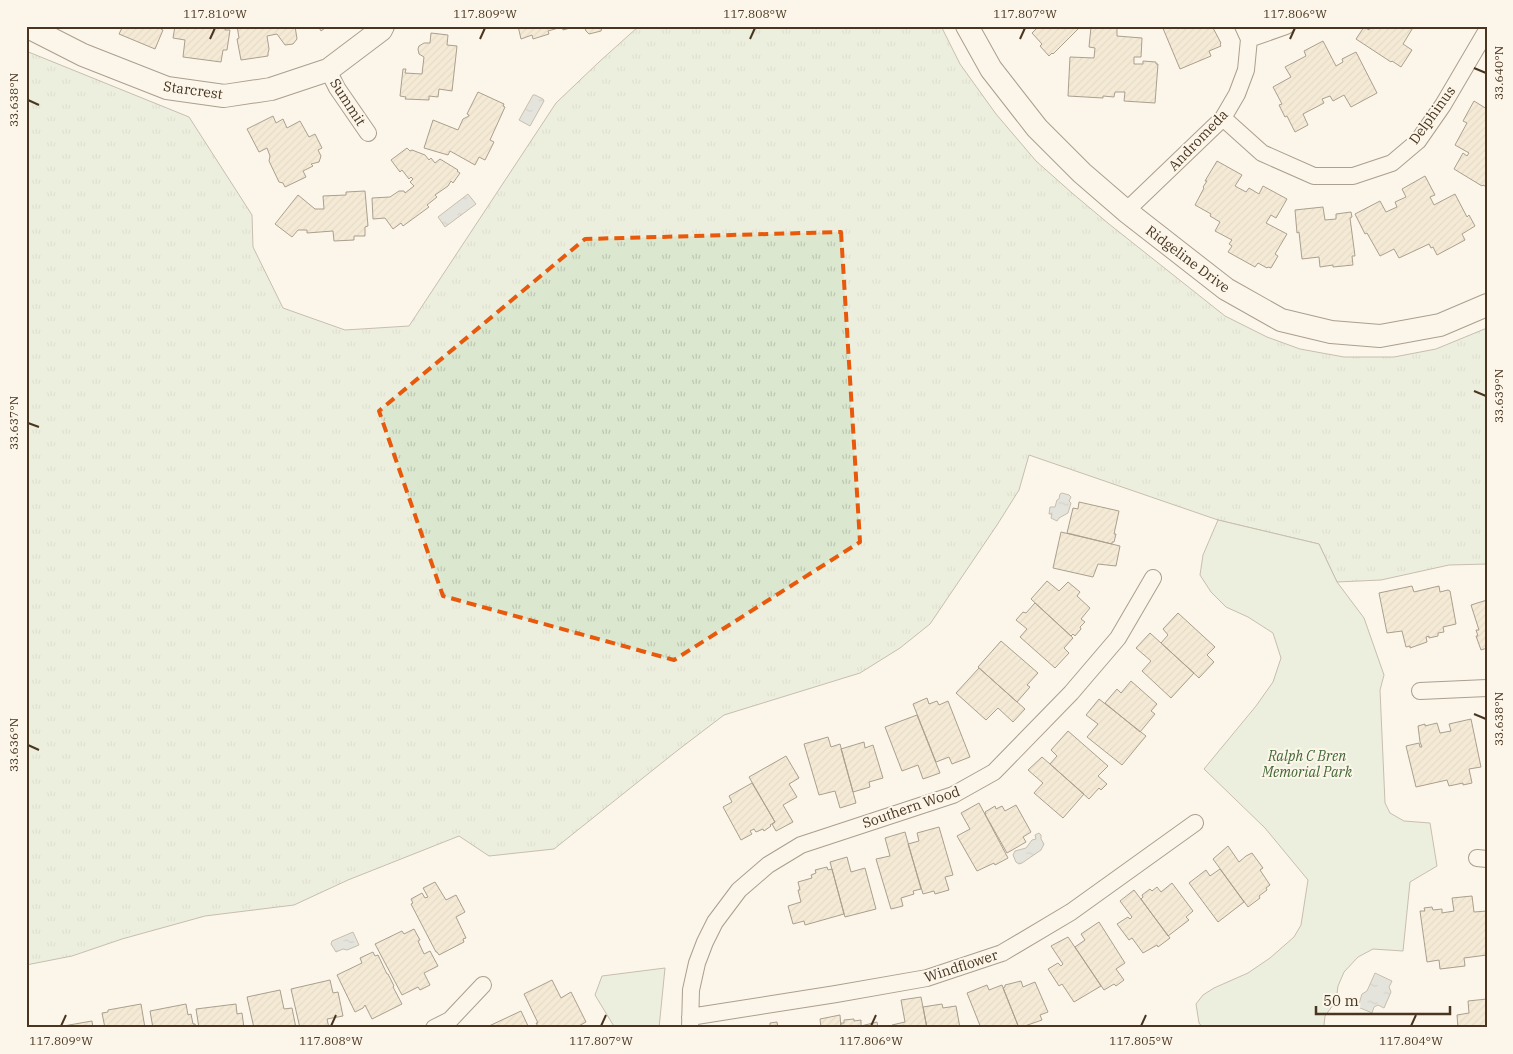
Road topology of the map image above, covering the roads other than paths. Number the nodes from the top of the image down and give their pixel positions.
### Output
1 (26, 26) edge
2 (384, 26) edge
3 (967, 26) edge
4 (1286, 26) edge
5 (1487, 30) edge
6 (1246, 33) edge
7 (328, 70) junction
8 (1223, 118) junction
9 (368, 133) dead end
10 (1126, 211) junction
11 (1487, 305) edge
12 (1153, 578) dead end
13 (1487, 688) edge
14 (1420, 691) dead end
15 (1195, 823) dead end
16 (483, 985) dead end
17 (690, 1022) edge
18 (434, 1028) edge

1 - 7 street, Starcrest
2 - 7 street, Starcrest
3 - 10 street, Ridgeline Drive
4 - 6 street
5 - 8 street, Delphinus
6 - 8 street, Andromeda
7 - 9 street, Summit
8 - 10 street, Andromeda
10 - 11 street, Ridgeline Drive
12 - 17 street, Southern Wood
13 - 14 street
15 - 17 street, Windflower
16 - 18 street

